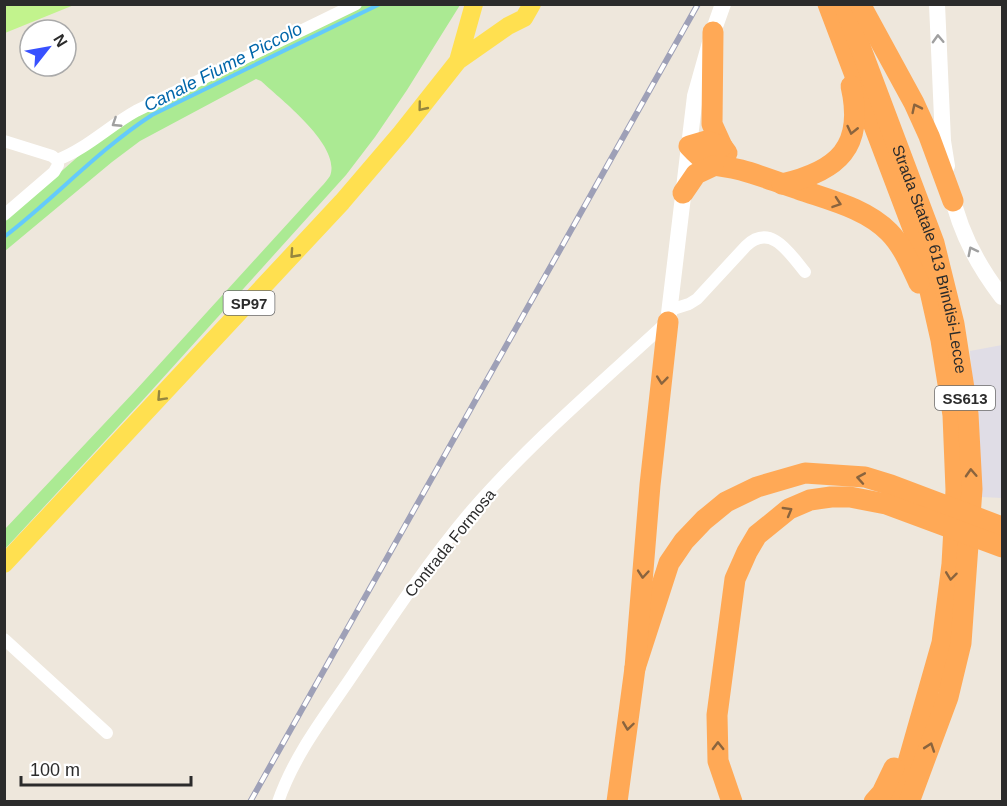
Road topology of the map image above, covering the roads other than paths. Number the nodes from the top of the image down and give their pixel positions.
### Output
1 (356, 4) edge
2 (474, 4) edge
3 (532, 4) edge
4 (723, 4) edge
5 (828, 4) edge
6 (844, 4) edge
7 (860, 4) edge
8 (937, 4) edge
9 (508, 27) junction
10 (713, 32) junction
11 (838, 32) junction
12 (458, 61) junction
13 (4, 141) edge
14 (689, 146) junction
15 (722, 146) junction
16 (57, 160) junction
17 (713, 166) junction
18 (740, 170) junction
19 (782, 184) junction
20 (683, 193) junction
21 (953, 201) junction
22 (4, 215) edge
23 (806, 272) dead end
24 (1002, 297) edge
25 (669, 316) junction
26 (941, 339) junction
27 (912, 503) junction
28 (1002, 527) edge
29 (1002, 547) edge
30 (4, 564) edge
31 (4, 639) edge
32 (635, 668) junction
33 (923, 705) junction
34 (107, 733) dead end
35 (278, 801) edge
36 (617, 801) edge
37 (732, 801) edge
38 (874, 801) edge
39 (894, 801) edge
40 (909, 801) edge

1 -> 16 street
2 - 9 main road
2 - 12 main road, SP97
3 - 9 main road
4 - 10 main road
5 - 11 highway, Strada Statale 613 Brindisi-Lecce / SS613
40 -> 6 highway, Strada Statale 613 Brindisi-Lecce / SS613
21 -> 7 highway
21 -> 8 main road
9 - 12 main road, SP97
10 - 14 main road
10 - 15 highway
11 -> 19 highway
11 - 26 highway, Strada Statale 613 Brindisi-Lecce / SS613
12 -> 30 main road, SP97
13 - 16 street
14 - 15 highway
14 - 17 highway
14 - 20 main road
15 - 18 highway
16 - 22 street
17 - 18 highway
17 - 20 highway
18 - 19 highway
19 -> 26 highway
20 - 25 main road
24 -> 21 main road
23 - 25 street
25 -> 32 highway
25 - 35 street, Contrada Formosa
26 -> 33 highway, Strada Statale 613 Brindisi-Lecce / SS613
27 - 28 highway
27 - 29 highway
27 -> 32 highway
37 -> 27 highway
31 - 34 street
32 -> 36 highway
33 - 38 highway
33 - 39 highway, Strada Statale 613 Brindisi-Lecce / SS613

